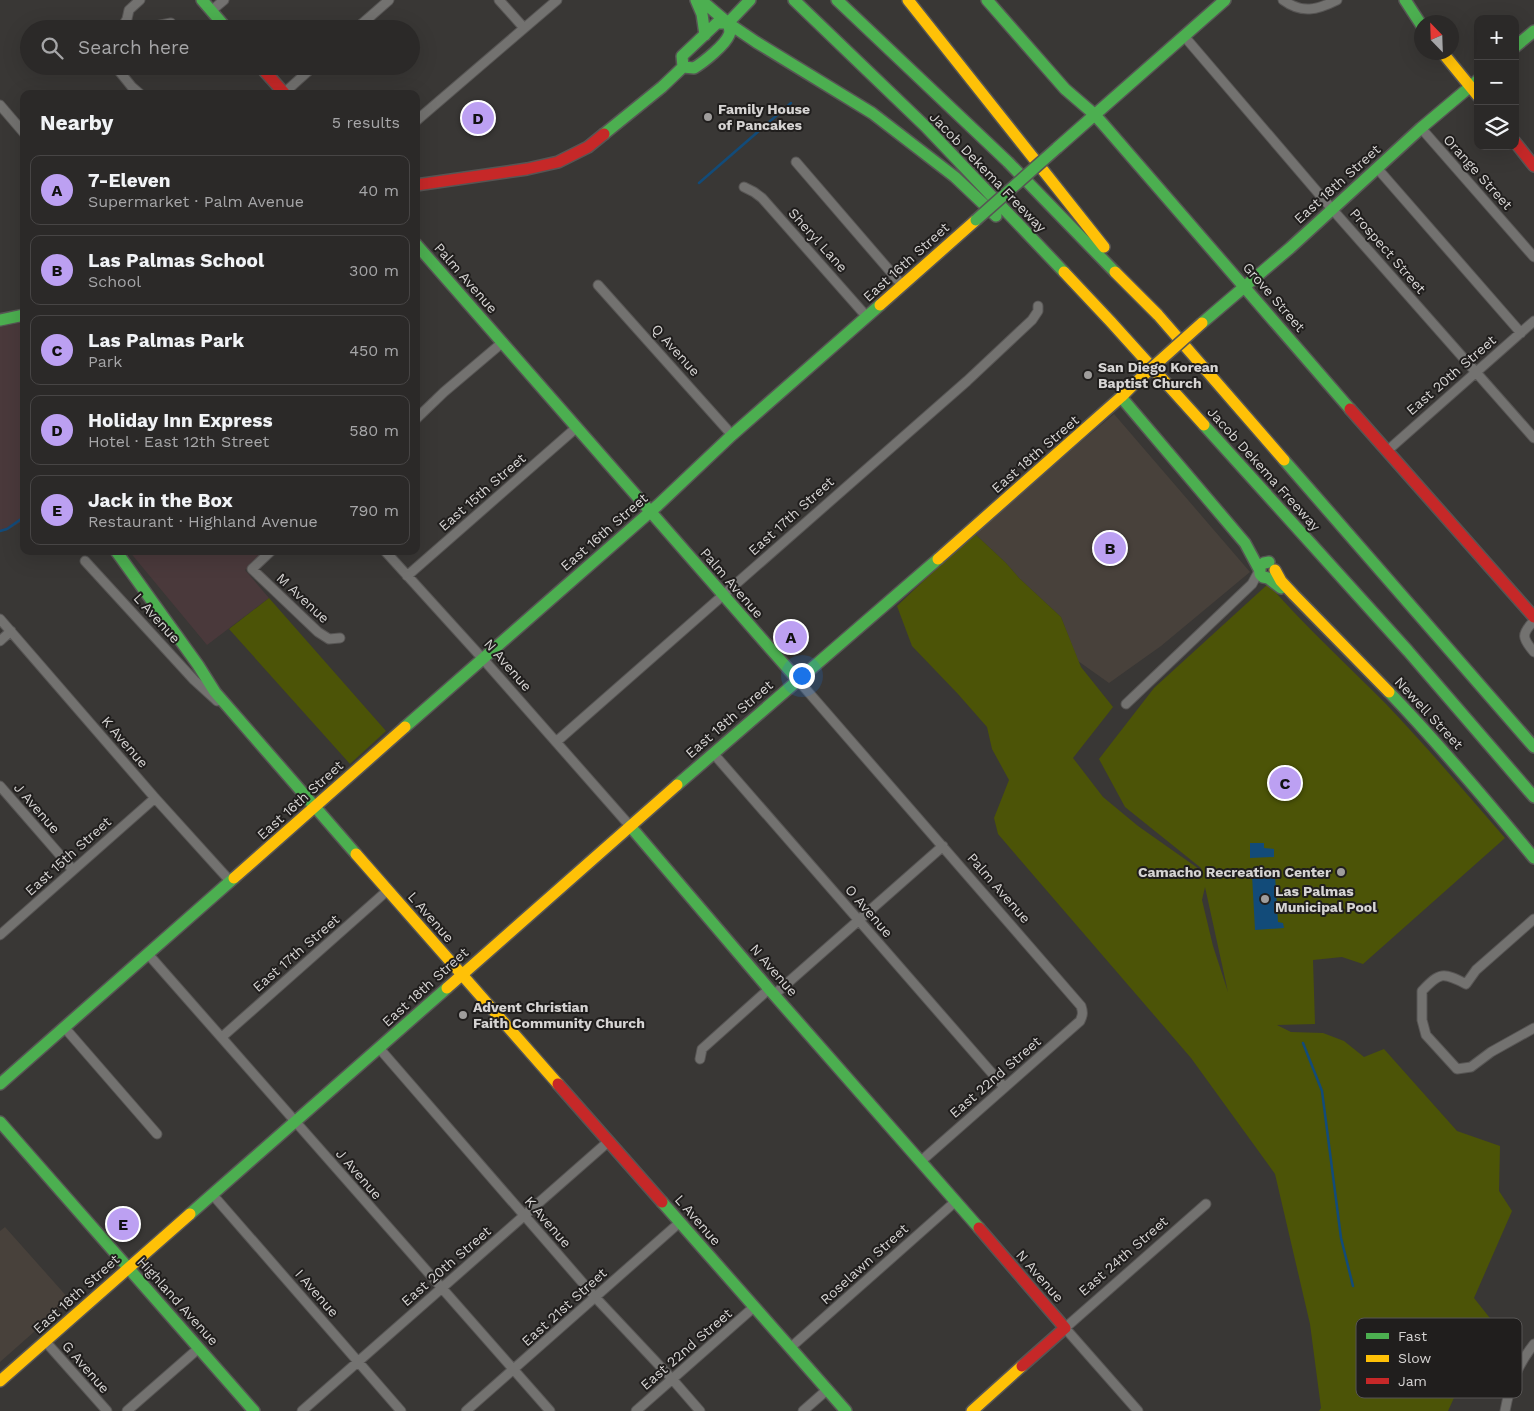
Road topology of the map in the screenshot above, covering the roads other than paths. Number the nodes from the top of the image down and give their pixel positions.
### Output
1 (140, 0) edge
2 (202, 0) edge
3 (224, 0) edge
4 (389, 0) edge
5 (499, 0) edge
6 (557, 0) edge
7 (696, 0) edge
8 (700, 0) edge
9 (750, 0) edge
10 (794, 0) edge
11 (837, 0) edge
12 (908, 0) edge
13 (987, 0) edge
14 (1225, 0) edge
15 (1283, 0) edge
16 (1337, 0) edge
17 (1405, 0) edge
18 (212, 11) junction
19 (1415, 15) edge
20 (126, 20) edge
21 (220, 20) edge
22 (366, 20) edge
23 (728, 23) junction
24 (524, 28) junction
25 (1534, 31) edge
26 (704, 35) junction
27 (1184, 36) junction
28 (1519, 44) edge
29 (1450, 60) edge
30 (683, 67) junction
31 (122, 75) edge
32 (268, 75) edge
33 (304, 75) edge
34 (1474, 86) edge
35 (1474, 88) edge
36 (135, 90) edge
37 (281, 90) edge
38 (287, 90) edge
39 (0, 104) edge
40 (1094, 114) junction
41 (420, 118) edge
42 (20, 128) edge
43 (1421, 128) junction
44 (1519, 147) edge
45 (796, 162) dead end
46 (1534, 166) edge
47 (1377, 168) junction
48 (420, 184) edge
49 (744, 188) dead end
50 (1332, 209) junction
51 (420, 249) edge
52 (1534, 257) edge
53 (598, 285) dead end
54 (902, 285) junction
55 (1245, 287) junction
56 (1038, 306) dead end
57 (1158, 315) junction
58 (20, 316) edge
59 (867, 317) junction
60 (0, 320) edge
61 (1534, 321) edge
62 (1119, 330) junction
63 (1520, 333) junction
64 (503, 342) junction
65 (1476, 372) junction
66 (1121, 397) junction
67 (420, 413) edge
68 (576, 428) junction
69 (732, 436) junction
70 (1534, 438) edge
71 (1387, 451) junction
72 (650, 511) junction
73 (119, 555) edge
74 (267, 555) edge
75 (389, 555) edge
76 (85, 561) dead end
77 (1266, 572) junction
78 (407, 576) junction
79 (724, 595) junction
80 (0, 619) edge
81 (1534, 619) edge
82 (11, 631) junction
83 (340, 638) dead end
84 (0, 641) edge
85 (1534, 652) edge
86 (483, 658) junction
87 (797, 679) junction
88 (1126, 704) dead end
89 (241, 723) junction
90 (556, 742) junction
91 (1534, 747) edge
92 (713, 752) junction
93 (0, 786) edge
94 (1534, 797) edge
95 (155, 798) junction
96 (316, 807) junction
97 (630, 826) junction
98 (943, 846) junction
99 (1534, 858) edge
100 (73, 870) junction
101 (231, 882) junction
102 (388, 890) junction
103 (1534, 919) edge
104 (859, 920) junction
105 (0, 935) edge
106 (148, 954) junction
107 (462, 974) junction
108 (772, 992) junction
109 (1083, 1010) joint
110 (64, 1028) junction
111 (1534, 1028) edge
112 (222, 1037) junction
113 (379, 1048) junction
114 (700, 1059) dead end
115 (0, 1084) edge
116 (1004, 1087) junction
117 (294, 1121) junction
118 (0, 1122) edge
119 (158, 1134) dead end
120 (608, 1141) junction
121 (920, 1162) junction
122 (212, 1194) junction
123 (956, 1201) junction
124 (1206, 1204) dead end
125 (524, 1216) junction
126 (679, 1222) junction
127 (128, 1268) junction
128 (441, 1288) junction
129 (595, 1297) junction
130 (754, 1307) junction
131 (1065, 1328) junction
132 (45, 1341) junction
133 (1534, 1344) edge
134 (200, 1348) junction
135 (790, 1348) junction
136 (358, 1362) junction
137 (1522, 1362) edge
138 (513, 1370) junction
139 (673, 1380) junction
140 (0, 1381) edge
141 (828, 1389) junction
142 (1507, 1398) edge
143 (107, 1411) edge
144 (127, 1411) edge
145 (254, 1411) edge
146 (302, 1411) edge
147 (401, 1411) edge
148 (466, 1411) edge
149 (550, 1411) edge
150 (636, 1411) edge
151 (700, 1411) edge
152 (803, 1411) edge
153 (846, 1411) edge
154 (972, 1411) edge
155 (1138, 1411) edge
156 (1505, 1411) edge

1 - 20 street
2 - 18 main road
3 - 18 street
4 - 22 street
5 - 24 street
6 - 24 street
7 - 26 main road
8 - 23 main road
9 - 23 main road
10 - 62 main road, Jacob Dekema Freeway
11 - 57 main road, Jacob Dekema Freeway
12 - 57 main road
13 - 40 main road, Grove Street
14 - 27 main road, East 16th Street
15 - 16 street
17 - 19 main road
18 - 21 main road
23 - 26 main road
23 - 30 main road
23 - 62 main road
24 - 41 street
25 - 28 main road
26 - 30 main road
27 - 40 main road, East 16th Street
27 - 50 street, Prospect Street
29 - 34 main road
30 - 48 main road
31 - 36 street
32 - 37 main road
33 - 38 street
35 - 43 main road, East 18th Street
39 - 42 street
40 - 54 main road, East 16th Street, bridge
40 - 55 main road, Grove Street
43 - 47 main road, East 18th Street
43 - 52 street, Orange Street
44 - 46 main road
45 - 54 street
47 - 50 main road, East 18th Street
47 - 63 street
49 - 59 street, Sheryl Lane
50 - 55 main road, East 18th Street
50 - 65 street, Prospect Street
51 - 64 main road, Palm Avenue
53 - 69 street, Q Avenue
54 - 59 main road, East 16th Street
55 - 66 main road, East 18th Street, bridge
55 - 71 main road, Grove Street
56 - 79 street, East 17th Street
57 - 91 main road, Jacob Dekema Freeway
58 - 60 main road
59 - 69 main road, East 16th Street
61 - 63 street, East 20th Street
62 - 94 main road, Jacob Dekema Freeway
63 - 65 street, East 20th Street
64 - 67 street
64 - 68 main road, Palm Avenue
65 - 70 street, Prospect Street
65 - 71 street, East 20th Street
66 - 77 main road, Newell Street
66 - 87 main road, East 18th Street
68 - 72 main road, Palm Avenue
68 - 78 street, East 15th Street
69 - 72 main road, East 16th Street
71 - 81 main road, Grove Street
72 - 79 main road, Palm Avenue
72 - 86 main road, East 16th Street
73 - 89 main road
74 - 83 street, M Avenue
75 - 78 street, N Avenue
76 - 89 street, L Avenue
77 - 88 street
77 - 99 main road, Newell Street
78 - 86 street, N Avenue
79 - 87 main road, Palm Avenue
79 - 90 street, East 17th Street
80 - 82 street, K Avenue
81 - 85 street, Grove Street
82 - 84 street
82 - 95 street, K Avenue
86 - 90 street, N Avenue
86 - 96 main road, East 16th Street
87 - 92 main road, East 18th Street
87 - 98 street, Palm Avenue
89 - 96 main road, L Avenue
90 - 97 street, N Avenue
92 - 97 main road, East 18th Street
92 - 104 street, O Avenue
93 - 100 street, J Avenue
95 - 100 street, East 15th Street
95 - 101 street, K Avenue
96 - 101 main road, East 16th Street
96 - 102 main road, L Avenue
97 - 107 main road, East 18th Street
97 - 108 main road, N Avenue
98 - 104 street
98 - 109 street, Palm Avenue
100 - 105 street, East 15th Street
101 - 106 main road, East 16th Street
102 - 107 main road, L Avenue
102 - 112 street, East 17th Street
103 - 111 street
104 - 108 street
104 - 116 street, O Avenue
106 - 110 main road, East 16th Street
106 - 112 street, J Avenue
107 - 113 main road, East 18th Street
107 - 120 main road, L Avenue
108 - 114 street
108 - 121 main road, N Avenue
109 - 116 street, East 22nd Street
110 - 115 main road, East 16th Street
110 - 119 street
112 - 117 street, J Avenue
113 - 117 main road, East 18th Street
113 - 125 street, K Avenue
116 - 121 street, East 22nd Street
117 - 122 main road, East 18th Street
117 - 128 street, J Avenue
118 - 127 main road, Highland Avenue
120 - 125 street, East 20th Street
120 - 126 main road, L Avenue
121 - 123 main road, N Avenue
122 - 127 main road, East 18th Street
122 - 136 street, I Avenue
123 - 131 main road, N Avenue
123 - 135 street, Roselawn Street
124 - 131 street, East 24th Street
125 - 128 street, East 20th Street
125 - 129 street, K Avenue
126 - 129 street, East 21st Street
126 - 130 main road, L Avenue
127 - 132 main road, East 18th Street
127 - 134 main road, Highland Avenue
128 - 136 street, East 20th Street
128 - 138 street, J Avenue
129 - 138 street, East 21st Street
129 - 139 street, K Avenue
130 - 135 main road, L Avenue
130 - 139 street, East 22nd Street
131 - 154 main road, East 24th Street
131 - 155 street, N Avenue
132 - 140 main road, East 18th Street
132 - 143 street, G Avenue
133 - 137 street
134 - 144 street
134 - 145 main road, Highland Avenue
135 - 141 main road, L Avenue
136 - 146 street, East 20th Street
136 - 147 street, I Avenue
138 - 148 street, East 21st Street
138 - 149 street, J Avenue
139 - 150 street, East 22nd Street
139 - 151 street, K Avenue
141 - 152 street
141 - 153 main road, L Avenue
142 - 156 street

